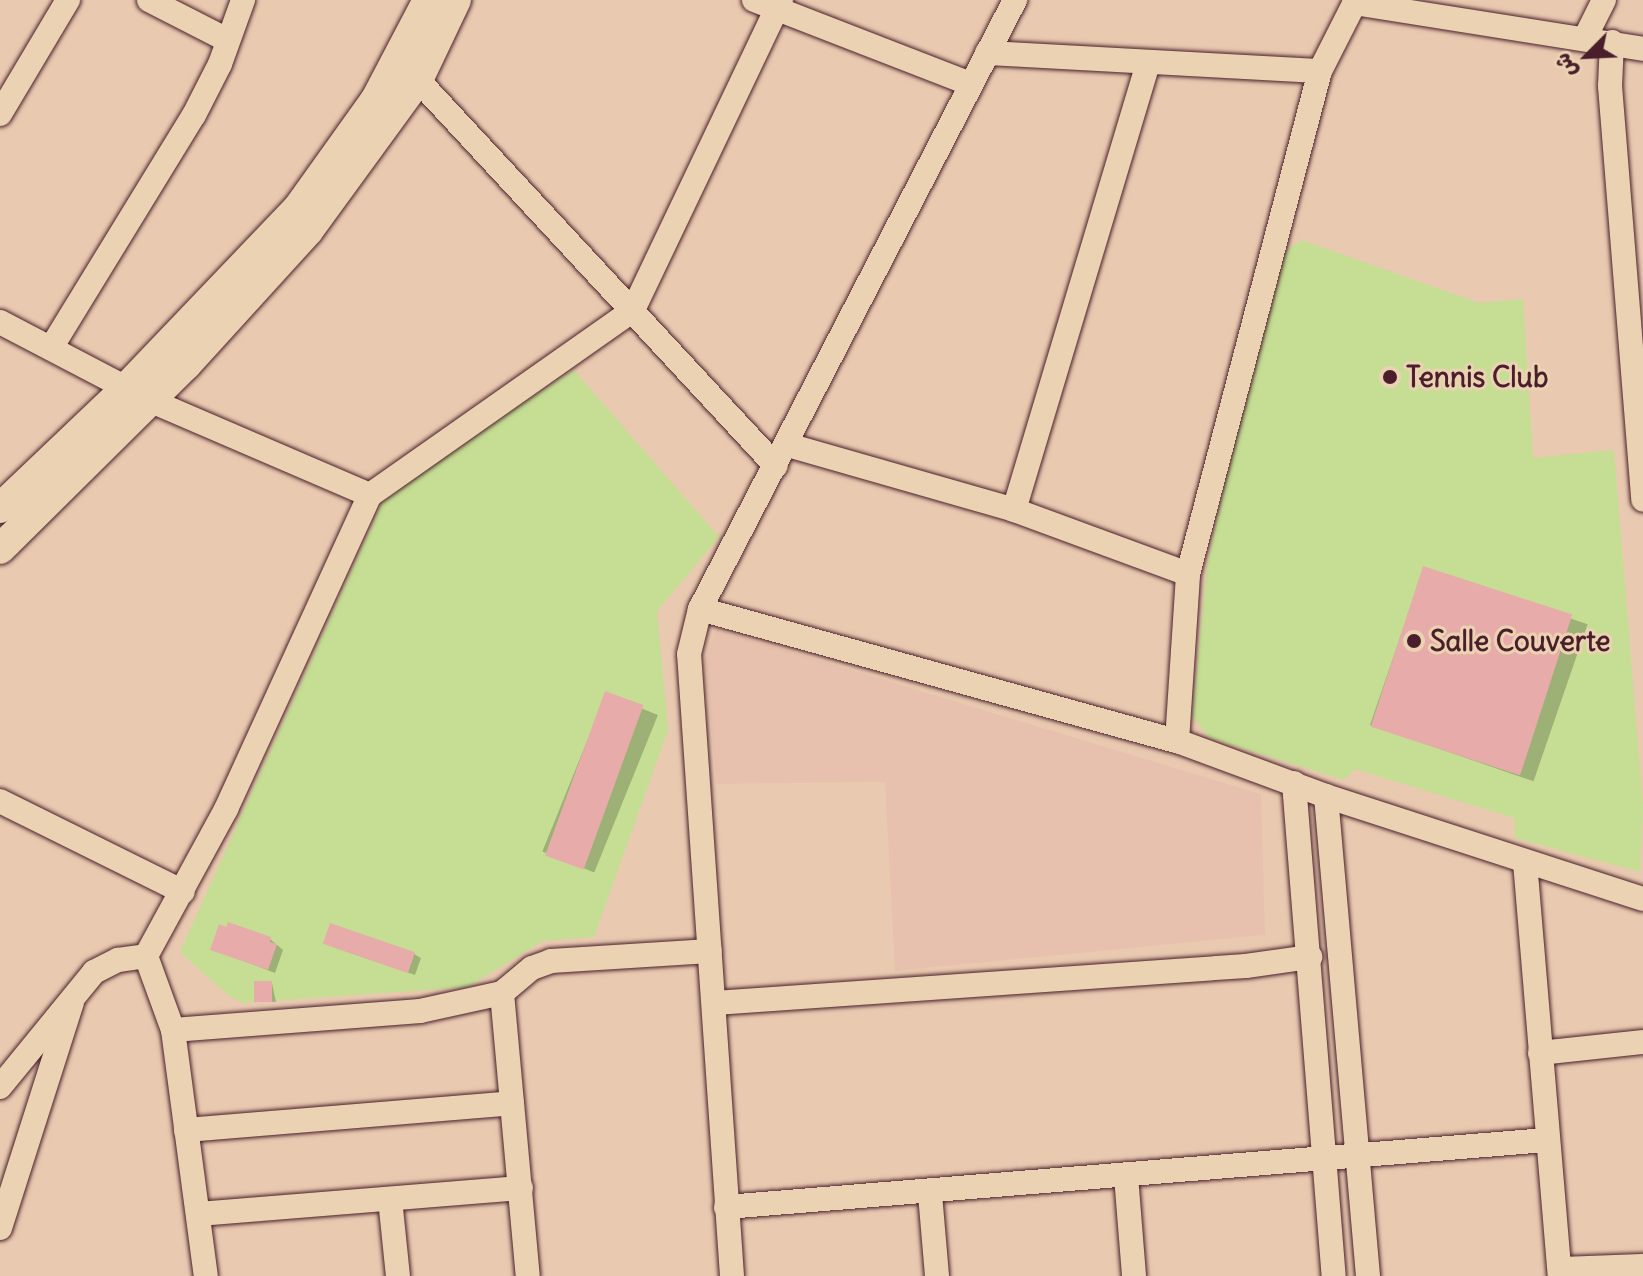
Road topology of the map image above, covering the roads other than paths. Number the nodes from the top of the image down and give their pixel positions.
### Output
1 (68, 0) edge
2 (149, 0) edge
3 (243, 0) edge
4 (1015, 0) edge
5 (1604, 0) edge
6 (446, 2) edge
7 (1355, 2) edge
8 (770, 4) edge
9 (1586, 36) junction
10 (227, 40) junction
11 (1612, 42) junction
12 (1643, 49) edge
13 (987, 53) junction
14 (1148, 63) junction
15 (1320, 71) junction
16 (418, 80) junction
17 (971, 84) junction
18 (0, 114) edge
19 (633, 310) junction
20 (0, 322) edge
21 (1636, 324) edge
22 (51, 348) junction
23 (137, 394) junction
24 (782, 456) junction
25 (370, 495) junction
26 (1643, 500) edge
27 (0, 508) edge
28 (1014, 510) junction
29 (0, 549) edge
30 (1188, 574) junction
31 (700, 609) junction
32 (1177, 741) junction
33 (1294, 783) junction
34 (1326, 796) junction
35 (0, 801) edge
36 (1525, 862) junction
37 (183, 892) junction
38 (1643, 899) edge
39 (710, 951) junction
40 (146, 956) junction
41 (1310, 957) junction
42 (76, 989) junction
43 (502, 993) junction
44 (715, 1003) junction
45 (173, 1030) junction
46 (1643, 1042) edge
47 (1540, 1053) junction
48 (0, 1087) edge
49 (0, 1095) edge
50 (43, 1098) junction
51 (512, 1103) junction
52 (186, 1130) junction
53 (1547, 1140) junction
54 (1358, 1152) junction
55 (1326, 1156) junction
56 (1126, 1176) junction
57 (521, 1188) junction
58 (930, 1194) junction
59 (390, 1199) junction
60 (726, 1207) junction
61 (198, 1214) junction
62 (0, 1228) edge
63 (1643, 1266) edge
64 (1560, 1272) edge
65 (206, 1276) edge
66 (398, 1276) edge
67 (528, 1276) edge
68 (732, 1276) edge
69 (937, 1276) edge
70 (1134, 1276) edge
71 (1334, 1276) edge
72 (1368, 1276) edge

1 - 18 street
2 - 10 street
3 - 10 street
4 - 13 street
5 - 9 street
6 - 16 street
6 - 23 street
7 - 9 street
7 - 15 street
8 - 17 street
8 - 19 street
9 - 11 street
10 - 22 street
11 - 12 street
11 - 21 street
13 - 14 street
13 - 17 street
14 - 15 street
14 - 28 street
15 - 30 street
16 - 19 street
16 - 23 street
17 - 24 street
19 - 24 street
19 - 25 street
20 - 22 street
21 - 26 street
22 - 23 street
23 - 25 street
23 - 27 street
23 - 29 street
24 - 28 street
24 - 31 street
25 - 37 street
28 - 30 street
30 - 32 street
31 - 32 street
31 - 39 street
32 - 33 street
33 - 34 street
33 - 41 street
34 - 36 street
34 - 54 street
35 - 37 street
36 - 38 street
36 - 47 street
37 - 40 street
39 - 43 street
39 - 44 street
40 - 42 street
40 - 45 street
41 - 44 street
41 - 55 street
42 - 48 street
42 - 50 street
43 - 45 street
43 - 51 street
44 - 60 street
45 - 52 street
46 - 47 street
47 - 53 street
49 - 50 street
50 - 62 street
51 - 52 street
51 - 57 street
52 - 61 street
53 - 54 street
53 - 64 street
54 - 55 street
54 - 72 street
55 - 56 street
55 - 71 street
56 - 58 street
56 - 70 street
57 - 59 street
57 - 67 street
58 - 60 street
58 - 69 street
59 - 61 street
59 - 66 street
60 - 68 street
61 - 65 street
63 - 64 street

